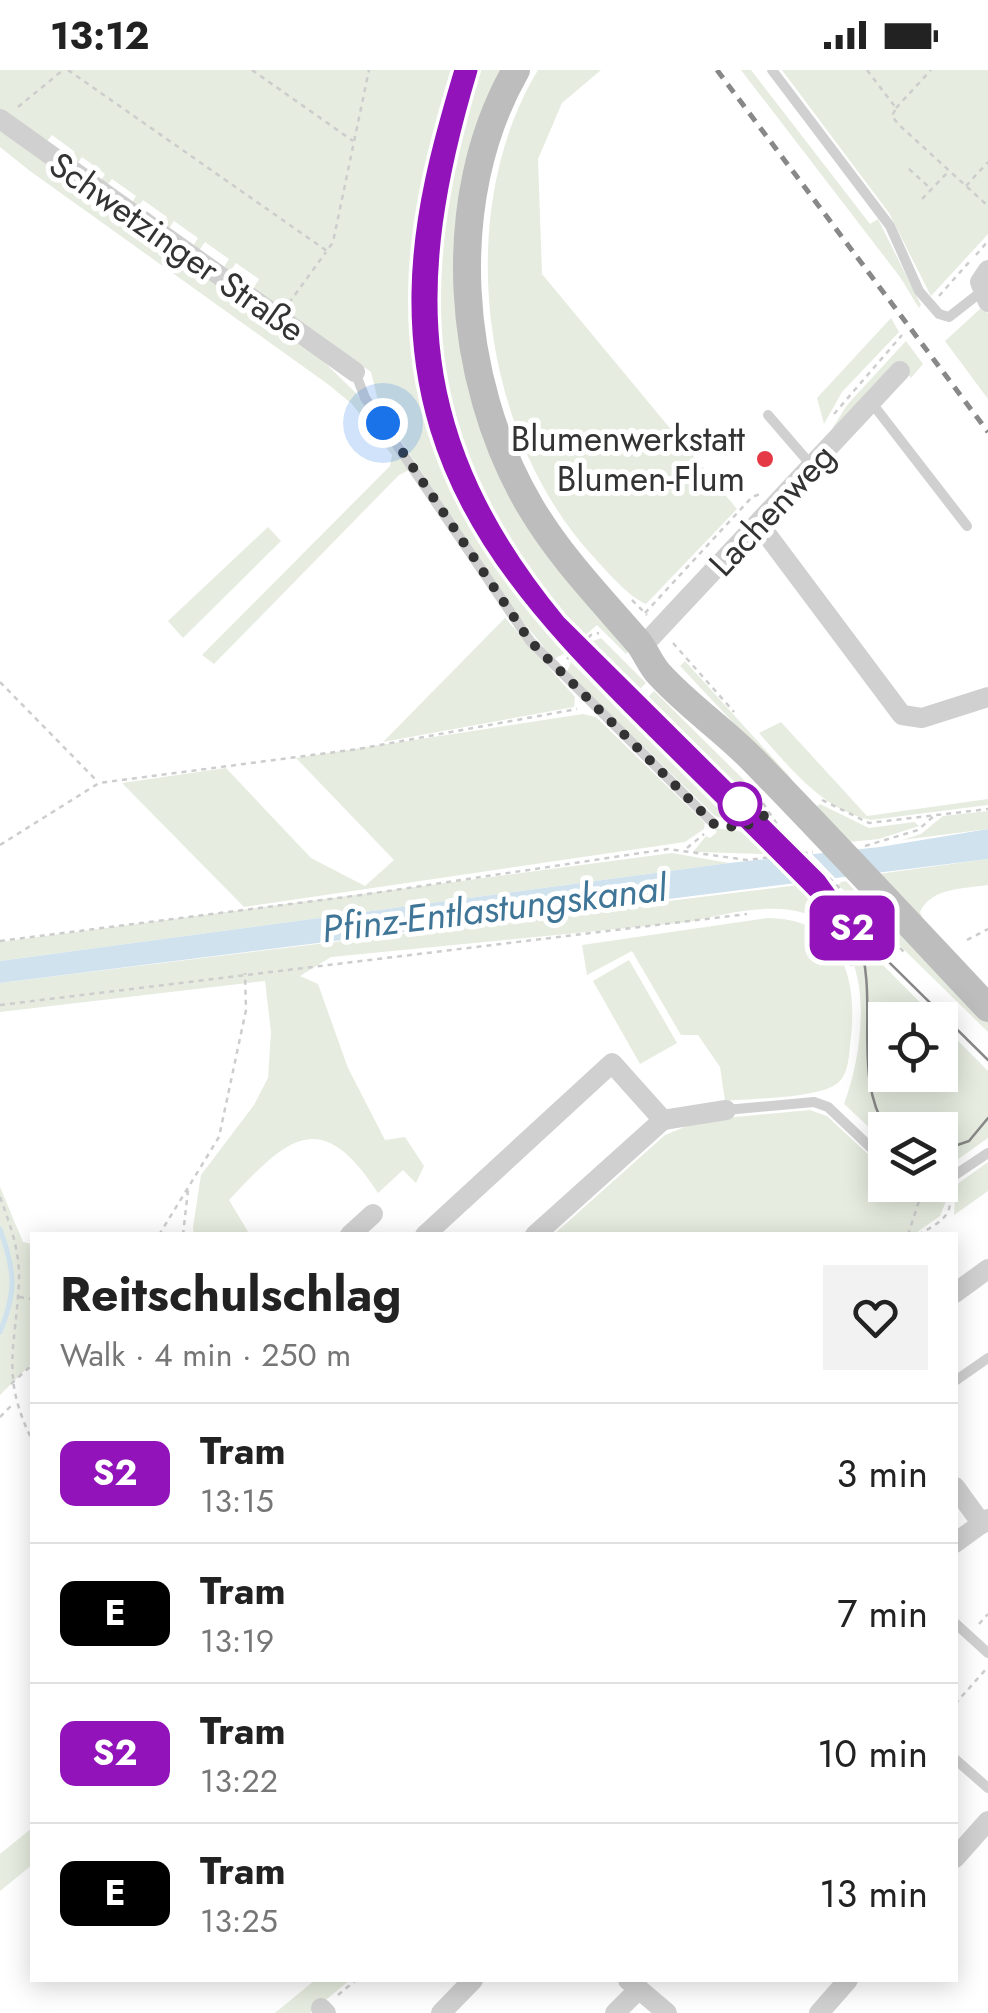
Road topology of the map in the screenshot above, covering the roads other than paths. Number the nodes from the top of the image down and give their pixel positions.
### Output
1 (516, 70) edge
2 (772, 70) edge
3 (1, 120) edge
4 (988, 270) edge
5 (984, 297) edge
6 (900, 371) dead end
7 (355, 372) joint
8 (871, 402) junction
9 (768, 415) dead end
10 (812, 466) junction
11 (759, 524) junction
12 (967, 526) dead end
13 (651, 638) junction
14 (988, 697) edge
15 (714, 824) road end
16 (988, 1008) edge
17 (726, 1110) joint
18 (663, 1120) junction
19 (868, 1144) edge
20 (988, 1153) edge
21 (958, 1173) edge
22 (373, 1214) dead end
23 (353, 1232) edge
24 (429, 1232) edge
25 (538, 1232) edge
26 (988, 1270) edge
27 (958, 1291) edge
28 (988, 1358) edge
29 (958, 1379) edge
30 (958, 1490) edge
31 (985, 1522) edge
32 (958, 1541) edge
33 (958, 1627) edge
34 (988, 1653) edge
35 (958, 1761) edge
36 (988, 1788) edge
37 (985, 1830) edge
38 (958, 1855) edge
39 (471, 1982) edge
40 (846, 1982) edge
41 (634, 1984) edge
42 (441, 2013) edge
43 (615, 2013) edge
44 (667, 2013) edge
45 (819, 2013) edge

1 - 13 street
2 - 5 lane
3 - 7 street, Schwetzinger Straße
4 - 5 street
6 - 8 street, Lachenweg
7 - 15 lane
8 - 10 street, Lachenweg
8 - 12 lane
9 - 10 lane
10 - 11 street, Lachenweg
11 - 13 street, Lachenweg
11 - 14 street
13 - 16 street
17 - 18 street
17 - 19 lane
18 - 24 street
18 - 25 street
20 - 21 lane
22 - 23 street
26 - 27 street
28 - 29 lane
30 - 31 street
31 - 32 street
33 - 34 lane
35 - 36 lane
37 - 38 street
39 - 42 street
40 - 45 street
41 - 43 street
41 - 44 street

